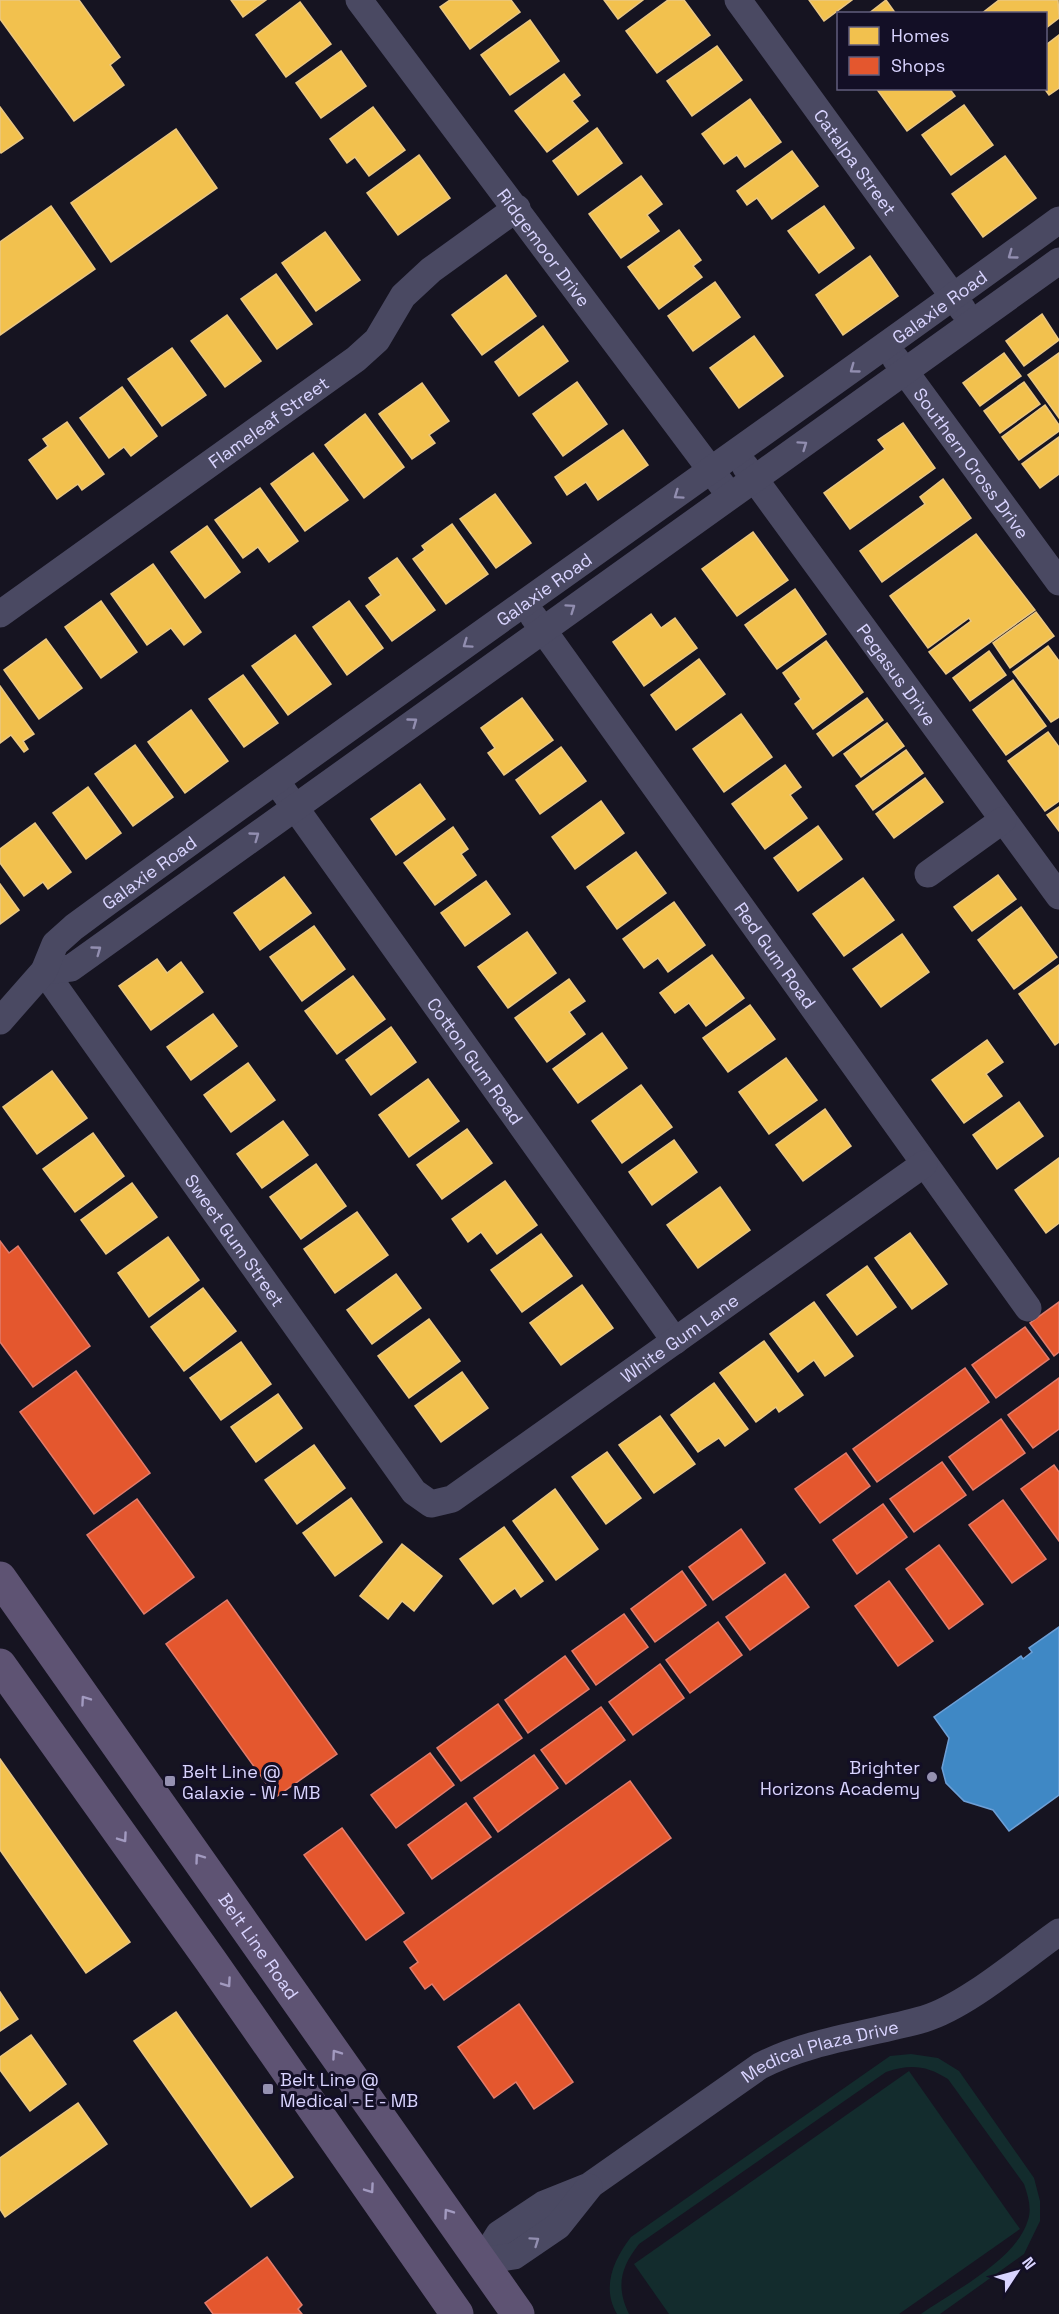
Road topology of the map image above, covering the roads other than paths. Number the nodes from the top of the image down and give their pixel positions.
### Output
1 (359, 0) edge
2 (738, 0) edge
3 (517, 208) junction
4 (1059, 220) edge
5 (1036, 237) junction
6 (1058, 264) edge
7 (954, 297) junction
8 (972, 324) junction
9 (886, 345) junction
10 (906, 372) junction
11 (736, 454) junction
12 (711, 471) junction
13 (755, 479) junction
14 (730, 495) junction
15 (1059, 582) edge
16 (524, 604) junction
17 (0, 614) edge
18 (542, 629) junction
19 (275, 780) junction
20 (294, 807) junction
21 (1003, 820) junction
22 (928, 874) dead end
23 (1059, 896) edge
24 (44, 971) junction
25 (0, 1021) edge
26 (924, 1164) junction
27 (1028, 1308) dead end
28 (675, 1341) junction
29 (431, 1503) joint
30 (0, 1578) edge
31 (0, 1665) edge
32 (233, 1906) junction
33 (1059, 1932) edge
34 (193, 1936) junction
35 (482, 2261) junction
36 (427, 2271) junction
37 (457, 2314) edge
38 (519, 2314) edge

1 - 3 street, Ridgemoor Drive
2 - 7 street, Catalpa Street
3 - 12 street, Ridgemoor Drive
3 - 17 street, Flameleaf Street
4 - 5 street, Galaxie Road
5 - 6 street
5 -> 7 street, Galaxie Road
6 - 8 street, Galaxie Road
7 - 8 street, Catalpa Street
7 - 9 street, Galaxie Road
8 - 10 street, Galaxie Road
9 - 10 street, Southern Cross Drive
9 -> 11 street, Galaxie Road
13 -> 10 street, Galaxie Road
10 - 15 street, Southern Cross Drive
11 - 12 street, Galaxie Road
11 - 13 street, Pegasus Drive
12 - 14 street, Ridgemoor Drive
12 -> 16 street, Galaxie Road
13 - 14 street, Galaxie Road
13 - 21 street, Pegasus Drive
18 -> 14 street, Galaxie Road
16 - 18 street, Red Gum Road
16 -> 19 street, Galaxie Road
20 -> 18 street, Galaxie Road
18 - 26 street, Red Gum Road
19 - 20 street, Cotton Gum Road
19 - 24 street, Galaxie Road
24 -> 20 street, Galaxie Road
20 - 28 street, Cotton Gum Road
21 - 22 street
21 - 23 street, Pegasus Drive
24 - 25 street, Galaxie Road
24 - 29 street, Sweet Gum Street
26 - 27 street, Red Gum Road
26 - 28 street, White Gum Lane
28 - 29 street, White Gum Lane
32 -> 30 main road, Belt Line Road
31 -> 34 main road
32 - 34 main road
35 -> 32 main road, Belt Line Road
33 - 35 street, Medical Plaza Drive
34 -> 36 main road
35 - 36 main road
35 - 38 main road, Belt Line Road
36 - 37 main road

